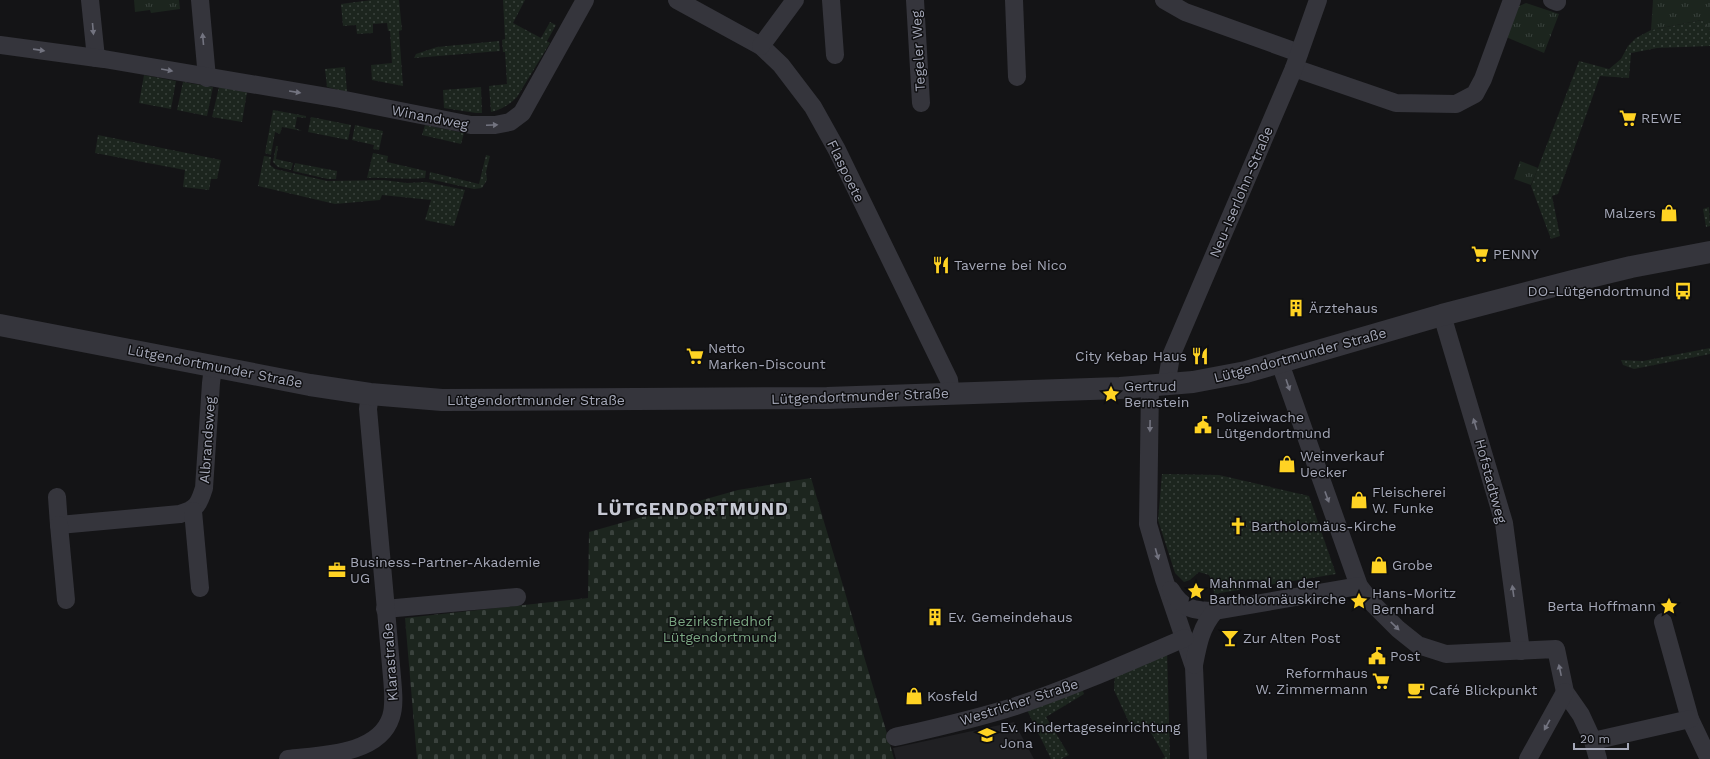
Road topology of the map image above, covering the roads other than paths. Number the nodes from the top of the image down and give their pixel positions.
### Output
1 (90, 0) edge
2 (200, 0) edge
3 (585, 0) edge
4 (678, 0) edge
5 (796, 0) edge
6 (831, 0) edge
7 (915, 0) edge
8 (1014, 0) edge
9 (1164, 0) edge
10 (1318, 0) edge
11 (1512, 0) edge
12 (1552, 0) edge
13 (1557, 0) edge
14 (0, 44) edge
15 (761, 46) junction
16 (835, 55) dead end
17 (96, 58) junction
18 (1297, 61) junction
19 (1017, 77) dead end
20 (206, 78) junction
21 (921, 103) dead end
22 (1710, 252) edge
23 (1442, 315) junction
24 (0, 325) edge
25 (1280, 363) junction
26 (213, 367) junction
27 (1159, 386) junction
28 (370, 394) junction
29 (951, 394) junction
30 (57, 497) dead end
31 (193, 510) junction
32 (59, 525) junction
33 (1164, 579) junction
34 (1359, 586) junction
35 (200, 588) dead end
36 (517, 597) dead end
37 (66, 600) dead end
38 (385, 609) junction
39 (1215, 611) junction
40 (1663, 622) dead end
41 (1185, 638) junction
42 (1521, 651) junction
43 (1194, 667) junction
44 (1565, 692) junction
45 (1690, 719) junction
46 (895, 737) dead end
47 (1594, 741) junction
48 (288, 759) edge
49 (1198, 759) edge
50 (1528, 759) edge
51 (1598, 759) edge
52 (1710, 759) edge

1 -> 17 street
20 -> 2 street
20 -> 3 street, Winandweg
4 - 15 street, Flaspoete
5 - 15 street
6 - 16 street
7 - 21 street, Tegeler Weg
8 - 19 street
9 - 18 street
10 - 18 street, Neu-Iserlohn-Straße
11 - 18 street
12 - 13 street
14 -> 17 street, Winandweg
15 - 29 street, Flaspoete
17 -> 20 street, Winandweg
18 - 27 street, Neu-Iserlohn-Straße
22 - 23 street, Lütgendortmunder Straße
23 - 25 street, Lütgendortmunder Straße
42 -> 23 street, Hofstadtweg
24 - 26 street, Lütgendortmunder Straße
25 - 27 street, Lütgendortmunder Straße
25 -> 34 street
26 - 28 street, Lütgendortmunder Straße
26 - 31 street, Albrandsweg
27 - 29 street, Lütgendortmunder Straße
27 -> 33 street
28 - 29 street, Lütgendortmunder Straße
28 - 38 street, Klarastraße
30 - 32 street
31 - 32 street
31 - 35 street
32 - 37 street
33 - 39 street
33 - 41 street
34 - 39 street
34 -> 42 street
36 - 38 street, Klarastraße
38 - 48 street, Klarastraße
39 - 43 street
40 - 45 street
41 - 43 street
41 - 46 street, Westricher Straße
44 -> 42 street
43 - 49 street
44 - 47 street
44 -> 50 street
45 - 47 street
45 - 52 street
47 - 51 street

